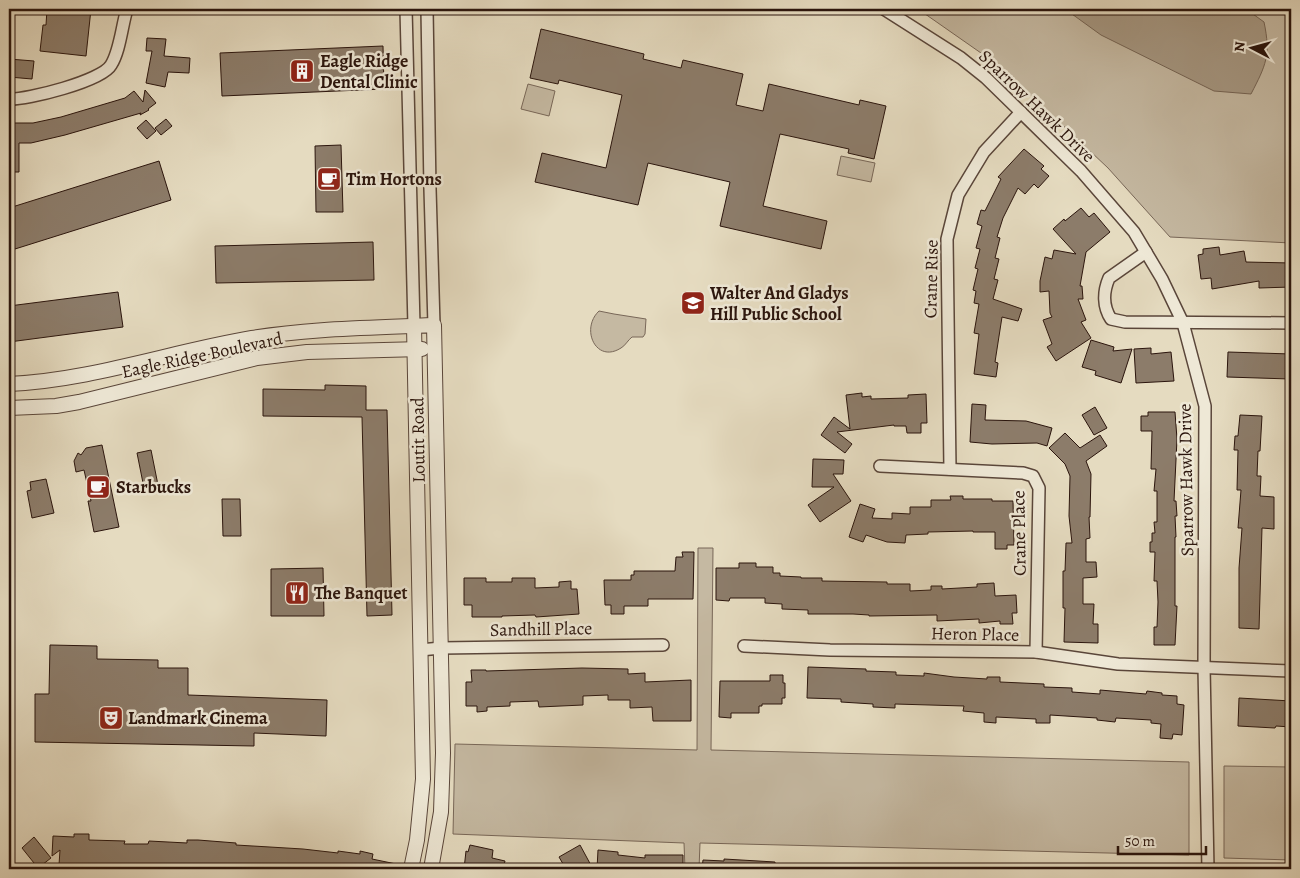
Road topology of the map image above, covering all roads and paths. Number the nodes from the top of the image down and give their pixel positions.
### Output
1 (126, 9) edge
2 (406, 9) edge
3 (427, 9) edge
4 (884, 9) edge
5 (9, 99) edge
6 (1021, 112) junction
7 (1146, 252) junction
8 (1291, 323) edge
9 (1183, 324) junction
10 (434, 325) junction
11 (414, 326) junction
12 (414, 349) junction
13 (435, 349) junction
14 (9, 384) edge
15 (9, 408) edge
16 (880, 466) dead end
17 (950, 469) junction
18 (664, 645) dead end
19 (744, 646) dead end
20 (441, 648) junction
21 (420, 650) junction
22 (1036, 652) junction
23 (1204, 667) junction
24 (1291, 671) edge
25 (411, 869) edge
26 (431, 869) edge
27 (1208, 869) edge

1 - 5 street
2 - 11 street, Loutit Road
3 - 10 street, Loutit Road
4 - 6 street, Sparrow Hawk Drive
6 - 7 street, Sparrow Hawk Drive
6 - 17 street, Crane Rise
7 - 9 street, Sparrow Hawk Drive
7 - 9 street
8 - 9 street
9 - 23 street, Sparrow Hawk Drive
10 - 11 street, Eagle Ridge Boulevard
10 - 13 street, Loutit Road
11 - 12 street, Loutit Road
11 - 14 street, Eagle Ridge Boulevard
12 - 13 street, Eagle Ridge Boulevard
12 - 15 street, Eagle Ridge Boulevard
12 - 21 street, Loutit Road
13 - 20 street, Loutit Road
16 - 17 street, Crane Place
17 - 22 street, Crane Place
18 - 20 street, Sandhill Place
19 - 22 street, Heron Place
20 - 21 street, Sandhill Place
20 - 26 street, Loutit Road
21 - 25 street, Loutit Road
22 - 23 street, Heron Place
23 - 24 street, Heron Place
23 - 27 street, Sparrow Hawk Drive

